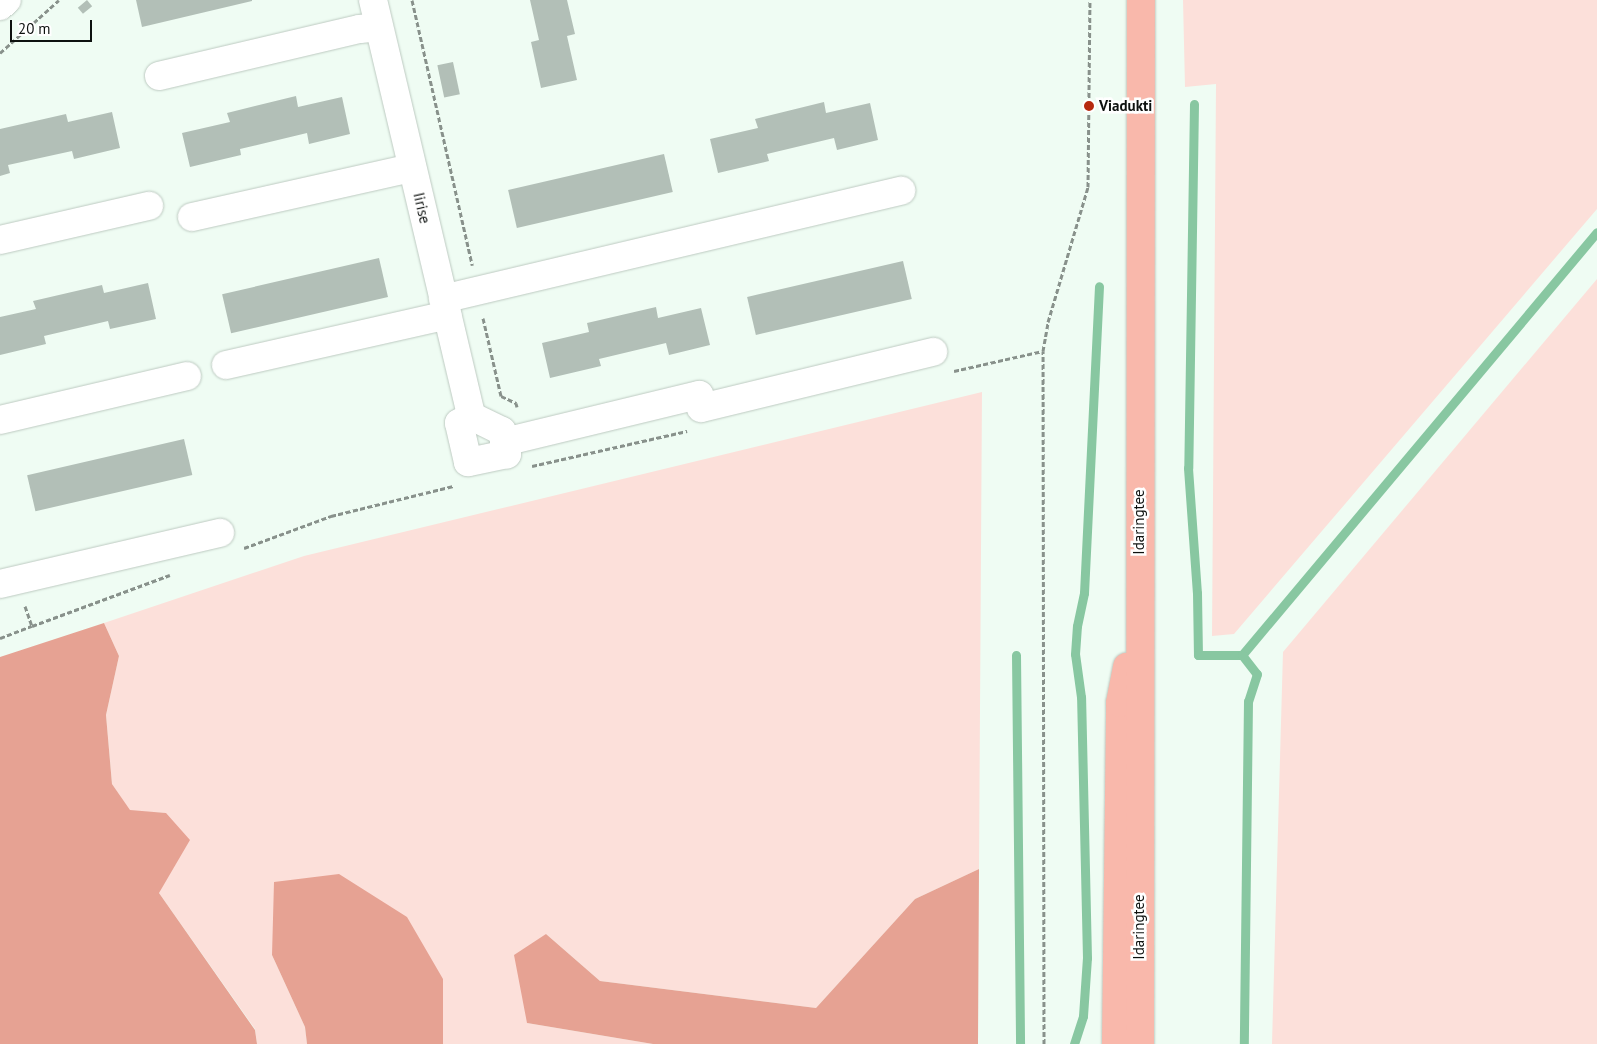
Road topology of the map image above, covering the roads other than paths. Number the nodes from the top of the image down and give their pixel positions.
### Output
1 (7, 0) edge
2 (373, 0) edge
3 (1141, 0) edge
4 (0, 6) edge
5 (379, 27) junction
6 (158, 76) dead end
7 (412, 168) junction
8 (901, 191) dead end
9 (149, 206) dead end
10 (192, 217) dead end
11 (0, 240) edge
12 (445, 307) junction
13 (933, 352) dead end
14 (226, 365) dead end
15 (187, 376) dead end
16 (471, 416) junction
17 (0, 420) edge
18 (515, 440) junction
19 (220, 533) dead end
20 (0, 584) edge
21 (1139, 612) junction
22 (1116, 1044) edge
23 (1140, 1044) edge

1 - 4 street
2 - 5 street, Iirise
3 - 21 main road, Idaringtee
5 - 6 street
5 - 7 street, Iirise
7 - 10 street
7 - 12 street, Iirise
8 - 12 street
9 - 11 street
12 - 14 street
12 - 16 street, Iirise
13 - 18 street
15 - 17 street
16 - 18 street
16 - 18 street
19 - 20 street
21 - 22 main road
21 - 23 main road, Idaringtee

